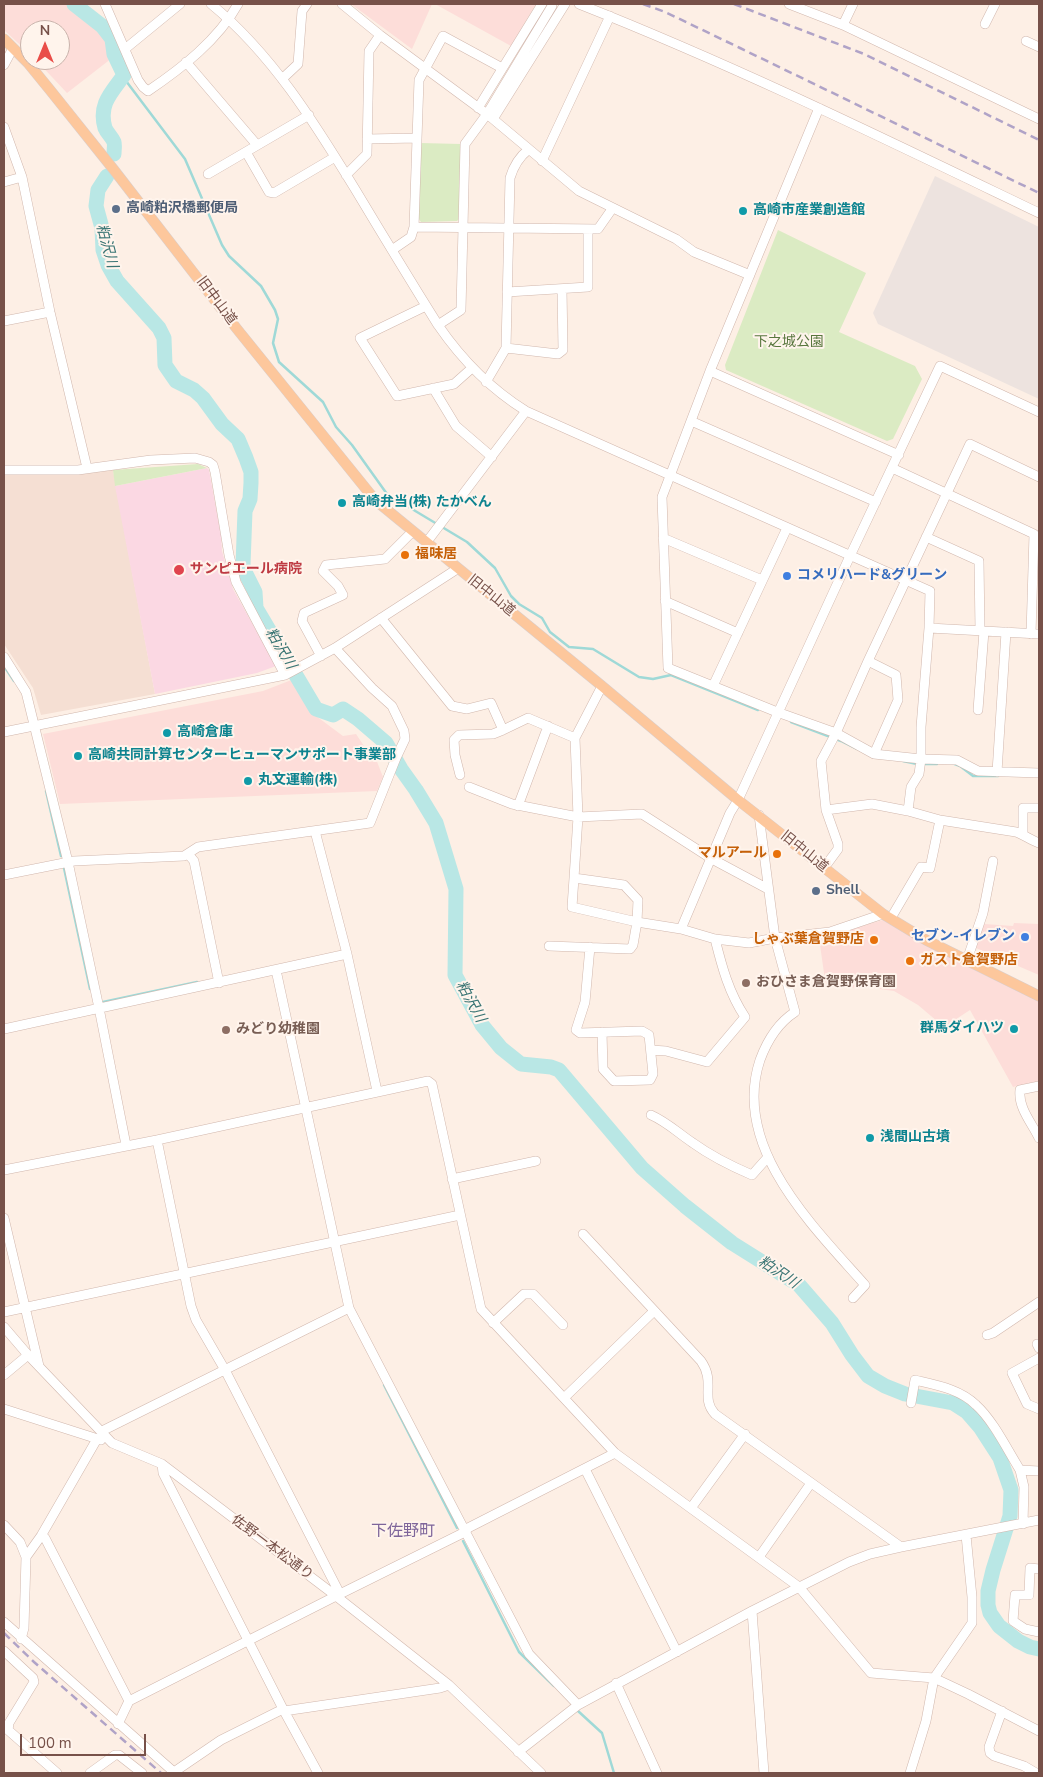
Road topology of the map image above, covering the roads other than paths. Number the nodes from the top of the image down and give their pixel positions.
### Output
1 (105, 4) edge
2 (180, 4) edge
3 (211, 4) edge
4 (238, 4) edge
5 (307, 4) edge
6 (342, 4) edge
7 (542, 4) edge
8 (565, 4) edge
9 (579, 4) edge
10 (789, 4) edge
11 (853, 4) edge
12 (995, 4) edge
13 (552, 6) dead end
14 (610, 16) junction
15 (230, 19) junction
16 (843, 24) junction
17 (985, 24) dead end
18 (380, 35) junction
19 (4, 39) edge
20 (1026, 41) dead end
21 (1039, 47) edge
22 (13, 48) junction
23 (125, 49) junction
24 (186, 62) junction
25 (4, 64) edge
26 (425, 68) junction
27 (502, 68) junction
28 (282, 79) junction
29 (478, 108) junction
30 (819, 108) junction
31 (309, 115) junction
32 (490, 117) junction
33 (1039, 119) edge
34 (4, 127) edge
35 (417, 138) junction
36 (367, 139) junction
37 (257, 145) junction
38 (528, 150) junction
39 (246, 152) junction
40 (335, 157) junction
41 (542, 161) junction
42 (208, 174) dead end
43 (346, 174) junction
44 (22, 178) junction
45 (4, 182) edge
46 (612, 209) junction
47 (1039, 213) edge
48 (414, 227) junction
49 (463, 227) junction
50 (508, 228) junction
51 (588, 229) junction
52 (392, 250) junction
53 (750, 276) junction
54 (562, 289) junction
55 (507, 292) junction
56 (426, 306) junction
57 (50, 312) junction
58 (4, 322) edge
59 (438, 325) junction
60 (506, 348) junction
61 (472, 368) junction
62 (710, 371) junction
63 (486, 382) junction
64 (434, 388) junction
65 (526, 411) junction
66 (1039, 412) edge
67 (692, 421) junction
68 (898, 455) junction
69 (492, 456) junction
70 (87, 468) junction
71 (892, 468) junction
72 (4, 470) edge
73 (670, 476) junction
74 (1039, 477) edge
75 (947, 492) junction
76 (876, 502) junction
77 (787, 528) junction
78 (412, 532) junction
79 (926, 537) junction
80 (663, 538) junction
81 (426, 543) junction
82 (850, 556) junction
83 (458, 569) junction
84 (762, 580) junction
85 (906, 581) junction
86 (665, 602) junction
87 (381, 618) junction
88 (929, 628) junction
89 (982, 631) junction
90 (1006, 632) junction
91 (738, 633) junction
92 (1035, 634) edge
93 (335, 648) junction
94 (321, 656) junction
95 (4, 657) edge
96 (868, 661) junction
97 (287, 674) junction
98 (602, 686) junction
99 (713, 686) junction
100 (978, 710) dead end
101 (778, 712) junction
102 (35, 725) junction
103 (548, 726) junction
104 (503, 730) junction
105 (4, 732) edge
106 (836, 733) junction
107 (575, 738) junction
108 (874, 754) junction
109 (921, 759) junction
110 (997, 772) junction
111 (1039, 773) edge
112 (460, 774) dead end
113 (469, 787) dead end
114 (738, 800) junction
115 (518, 806) junction
116 (1039, 808) edge
117 (826, 810) junction
118 (908, 811) junction
119 (759, 815) junction
120 (578, 817) junction
121 (940, 820) junction
122 (315, 831) junction
123 (1022, 834) junction
124 (1039, 843) edge
125 (188, 854) junction
126 (712, 858) junction
127 (993, 861) dead end
128 (68, 862) junction
129 (824, 868) junction
130 (4, 875) edge
131 (574, 878) junction
132 (768, 890) junction
133 (887, 916) junction
134 (637, 922) junction
135 (681, 929) junction
136 (775, 938) junction
137 (715, 939) junction
138 (549, 946) dead end
139 (590, 947) junction
140 (347, 954) junction
141 (967, 960) junction
142 (276, 970) junction
143 (219, 984) junction
144 (1039, 996) edge
145 (99, 1008) junction
146 (4, 1030) edge
147 (602, 1032) junction
148 (651, 1050) junction
149 (1039, 1086) edge
150 (377, 1091) junction
151 (306, 1106) junction
152 (651, 1114) dead end
153 (1039, 1138) edge
154 (157, 1140) junction
155 (126, 1145) junction
156 (768, 1157) junction
157 (536, 1161) dead end
158 (4, 1170) edge
159 (452, 1179) junction
160 (460, 1215) junction
161 (4, 1218) edge
162 (583, 1234) dead end
163 (336, 1241) junction
164 (184, 1274) junction
165 (853, 1298) dead end
166 (1039, 1302) edge
167 (24, 1307) junction
168 (350, 1308) junction
169 (4, 1312) edge
170 (654, 1312) junction
171 (493, 1323) junction
172 (563, 1325) dead end
173 (4, 1327) edge
174 (987, 1335) dead end
175 (28, 1355) junction
176 (1039, 1358) edge
177 (39, 1366) junction
178 (225, 1370) junction
179 (4, 1375) edge
180 (564, 1398) junction
181 (910, 1403) dead end
182 (1039, 1409) edge
183 (4, 1410) edge
184 (745, 1434) junction
185 (99, 1435) junction
186 (615, 1452) junction
187 (162, 1464) junction
188 (585, 1470) junction
189 (1020, 1470) junction
190 (1039, 1471) edge
191 (811, 1483) junction
192 (691, 1508) junction
193 (1039, 1520) edge
194 (4, 1524) edge
195 (1019, 1524) junction
196 (465, 1532) junction
197 (966, 1535) junction
198 (41, 1536) junction
199 (901, 1547) junction
200 (26, 1557) junction
201 (759, 1557) junction
202 (1039, 1569) edge
203 (799, 1587) junction
204 (338, 1595) junction
205 (752, 1611) junction
206 (4, 1622) edge
207 (1039, 1632) edge
208 (21, 1639) junction
209 (247, 1640) junction
210 (4, 1651) edge
211 (677, 1652) junction
212 (934, 1678) junction
213 (616, 1683) junction
214 (448, 1685) junction
215 (129, 1701) junction
216 (578, 1705) junction
217 (284, 1710) junction
218 (1002, 1711) junction
219 (118, 1724) junction
220 (1039, 1731) edge
221 (518, 1752) junction
222 (57, 1773) edge
223 (90, 1773) edge
224 (142, 1773) edge
225 (175, 1773) edge
226 (318, 1773) edge
227 (541, 1773) edge
228 (657, 1773) edge
229 (764, 1773) edge
230 (910, 1773) edge
231 (1036, 1773) edge

1 - 23 street
2 - 23 street
3 - 15 street
4 - 15 street
5 - 28 street
6 - 18 street
7 - 27 street
8 - 32 street
9 - 14 street
10 - 16 street
11 - 16 street
12 - 17 street
13 - 32 street
14 - 30 street
14 - 41 street
15 - 24 street
15 - 28 street
16 - 33 street
18 - 26 street
18 - 36 street
19 - 22 main road, 旧中山道
20 - 21 street
22 - 25 street
22 - 78 main road, 旧中山道
23 - 24 street
24 - 37 street
26 - 27 street
26 - 29 street
26 - 35 street
27 - 29 street
28 - 31 street
29 - 32 street
30 - 47 street
30 - 53 street
31 - 37 street
31 - 40 street
32 - 38 street
32 - 49 street
34 - 44 street
35 - 36 street
35 - 48 street
36 - 43 street
37 - 39 street
38 - 41 street
38 - 50 street
39 - 40 street
39 - 42 street
40 - 43 street
41 - 46 street
43 - 52 street
44 - 45 street
44 - 57 street
46 - 51 street
46 - 53 street
48 - 49 street
48 - 52 street
49 - 50 street
49 - 59 street
50 - 51 street
50 - 55 street
51 - 54 street
52 - 56 street
53 - 62 street
54 - 55 street
54 - 60 street
55 - 60 street
56 - 59 street
56 - 64 street
57 - 58 street
57 - 70 street
59 - 61 street
60 - 63 street
61 - 63 street
61 - 64 street
62 - 67 street
62 - 68 street
63 - 65 street
64 - 69 street
65 - 69 street
65 - 73 street
66 - 68 street
67 - 73 street
67 - 76 street
68 - 71 street
69 - 81 street
70 - 72 street
70 - 97 street
71 - 75 street
71 - 76 street
73 - 77 street
73 - 80 street
74 - 75 street
75 - 79 street
75 - 92 street
76 - 82 street
77 - 82 street
77 - 84 street
78 - 81 main road, 旧中山道
78 - 94 street
79 - 85 street
79 - 89 street
80 - 84 street
80 - 86 street
81 - 83 main road, 旧中山道
82 - 85 street
82 - 101 street
83 - 87 street
83 - 98 main road, 旧中山道
84 - 91 street
85 - 88 street
85 - 96 street
86 - 91 street
86 - 99 street
87 - 93 street
87 - 104 street
88 - 89 street
88 - 109 street
89 - 90 street
89 - 100 street
90 - 92 street
90 - 110 street
91 - 99 street
93 - 94 street
93 - 122 street
94 - 97 street
95 - 102 street
96 - 106 street
96 - 108 street
97 - 102 street
98 - 107 street
98 - 114 main road, 旧中山道
99 - 101 street
101 - 106 street
101 - 114 street
102 - 105 street
102 - 128 street
103 - 104 street
103 - 107 street
103 - 115 street
104 - 112 street
106 - 108 street
106 - 117 street
107 - 120 street
108 - 109 street
109 - 110 street
109 - 118 street
110 - 111 street
113 - 115 street
114 - 119 main road, 旧中山道
114 - 126 street
115 - 120 street
116 - 123 street
117 - 118 street
117 - 129 street
118 - 121 street
119 - 129 main road, 旧中山道
119 - 132 street
120 - 126 street
120 - 131 street
121 - 123 street
121 - 133 street
122 - 125 street
122 - 140 street
123 - 124 street
125 - 128 street
125 - 143 street
126 - 132 street
126 - 135 street
127 - 141 street
128 - 130 street
128 - 145 street
129 - 133 main road, 旧中山道
131 - 134 street
131 - 134 street
132 - 136 street
133 - 136 street
133 - 141 main road, 旧中山道
134 - 135 street
134 - 139 street
135 - 137 street
136 - 137 street
136 - 156 street
137 - 148 street
138 - 139 street
139 - 147 street
140 - 142 street
140 - 150 street
141 - 144 main road, 旧中山道
142 - 143 street
142 - 151 street
143 - 145 street
145 - 146 street
145 - 155 street
147 - 148 street
147 - 148 street
149 - 153 street
150 - 151 street
150 - 159 street
151 - 154 street
151 - 163 street
152 - 156 street
154 - 155 street
154 - 164 street
155 - 158 street
156 - 165 street
157 - 159 street
159 - 160 street
160 - 163 street
160 - 171 street
161 - 167 street
162 - 170 street
163 - 164 street
163 - 168 street
164 - 167 street
164 - 178 street
166 - 174 street
167 - 169 street
167 - 177 street
168 - 178 street
168 - 196 street
170 - 180 street
170 - 184 street
171 - 172 street
171 - 180 street
173 - 175 street, 佐野一本松通り
175 - 177 street, 佐野一本松通り
175 - 179 street
176 - 182 street
177 - 185 street, 佐野一本松通り
178 - 185 street
178 - 204 street
180 - 186 street
181 - 189 street
183 - 185 street
184 - 191 street
184 - 192 street
185 - 187 street, 佐野一本松通り
185 - 198 street
186 - 188 street
186 - 192 street
187 - 204 street, 佐野一本松通り
187 - 209 street
188 - 196 street
188 - 211 street
189 - 190 street
189 - 195 street
191 - 199 street
191 - 201 street
192 - 201 street
193 - 195 street
194 - 200 street
195 - 197 street
196 - 204 street
196 - 216 street
197 - 199 street
197 - 212 street
198 - 200 street
198 - 215 street
199 - 203 street
200 - 208 street
201 - 203 street
202 - 207 street
203 - 205 street
203 - 212 street
204 - 209 street
204 - 214 street, 佐野一本松通り
205 - 211 street
205 - 229 street
206 - 208 street
208 - 219 street
209 - 215 street
209 - 217 street
210 - 222 street
211 - 213 street
212 - 218 street
212 - 230 street
213 - 216 street
213 - 228 street
214 - 217 street
214 - 221 street, 佐野一本松通り
215 - 219 street
216 - 221 street
217 - 225 street
217 - 226 street
218 - 220 street
218 - 231 street
219 - 225 street
221 - 227 street, 佐野一本松通り
223 - 224 street

